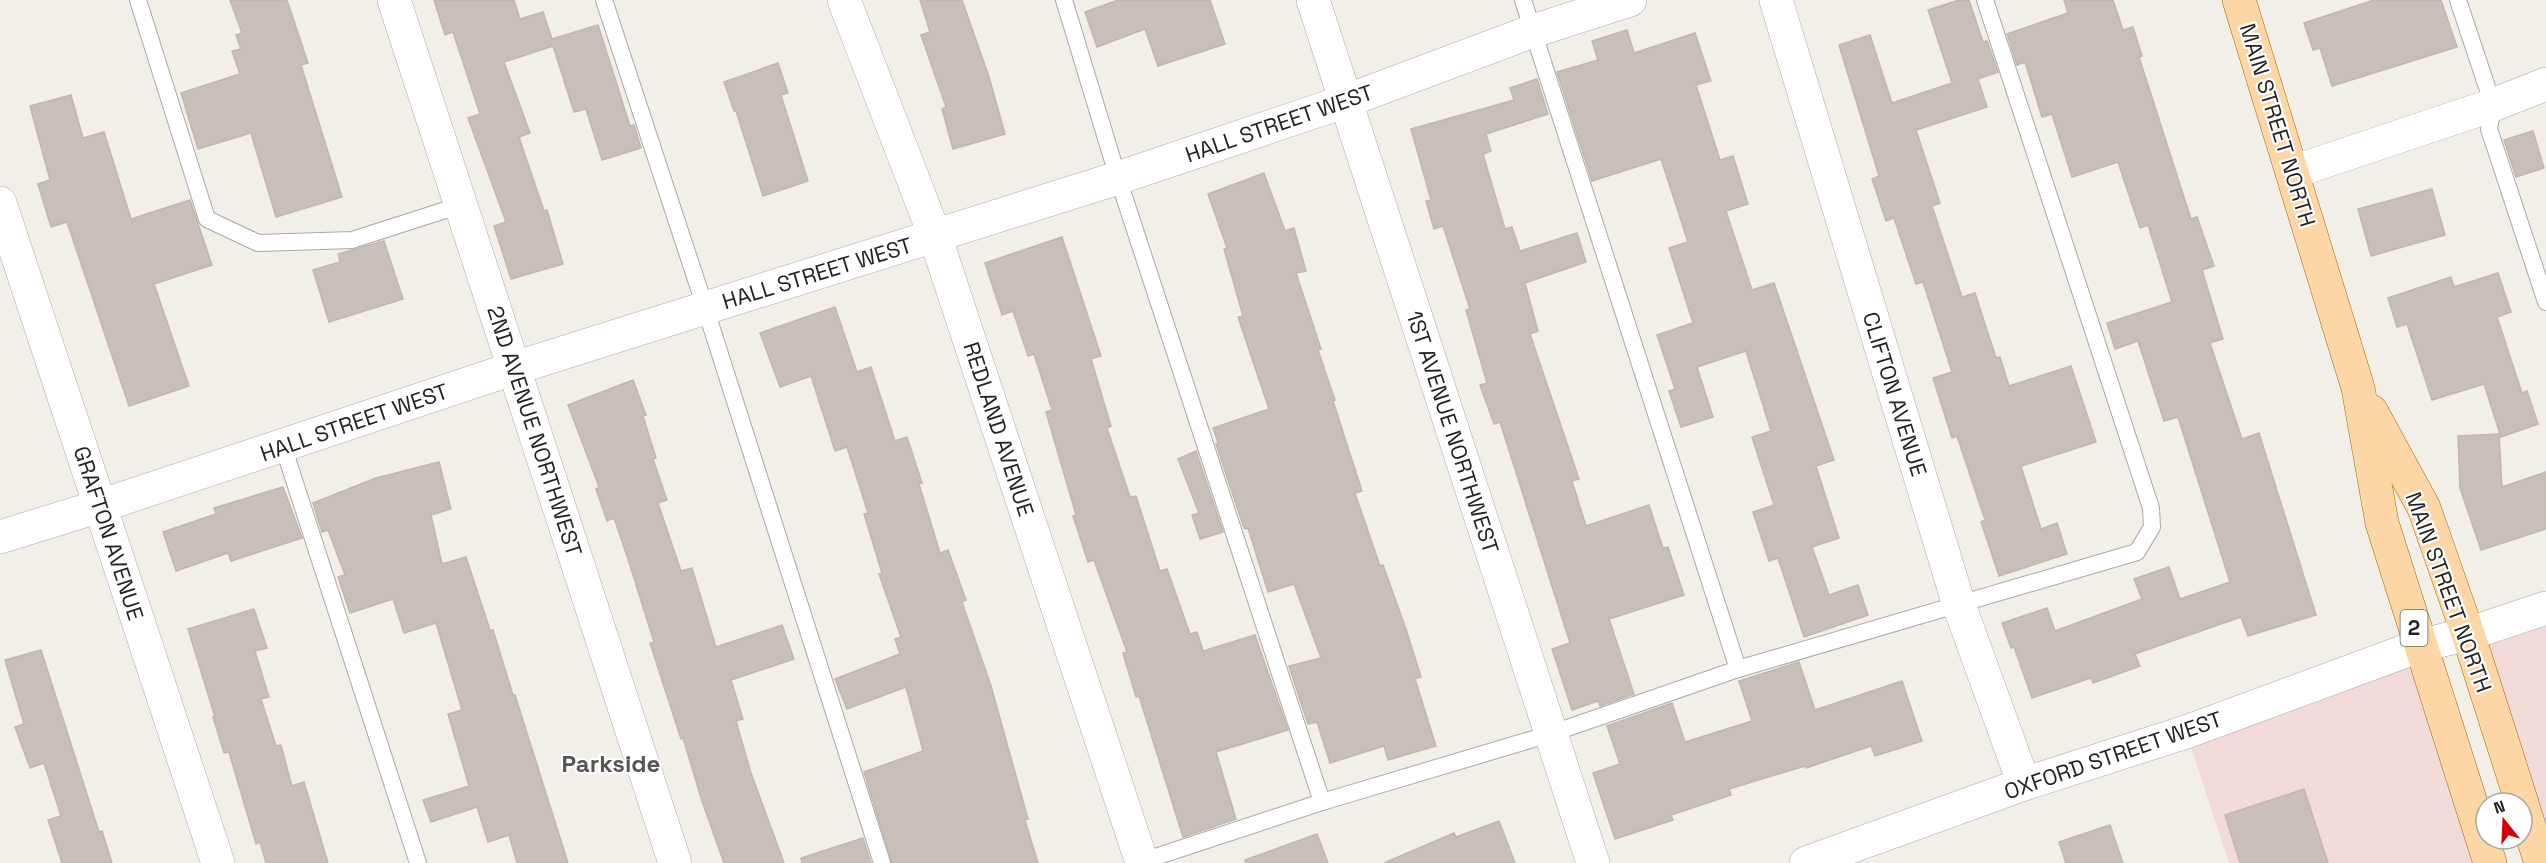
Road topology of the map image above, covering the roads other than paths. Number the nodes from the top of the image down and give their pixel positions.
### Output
1 (138, 0) edge
2 (394, 0) edge
3 (603, 0) edge
4 (844, 0) edge
5 (1064, 0) edge
6 (1313, 0) edge
7 (1523, 0) edge
8 (1630, 0) edge
9 (1776, 0) edge
10 (1985, 0) edge
11 (2239, 0) edge
12 (2458, 0) edge
13 (1533, 31) junction
14 (2546, 84) edge
15 (1346, 101) junction
16 (2493, 105) junction
17 (2293, 172) junction
18 (1118, 178) junction
19 (0, 203) edge
20 (461, 205) junction
21 (935, 236) junction
22 (2546, 302) edge
23 (705, 307) junction
24 (515, 368) junction
25 (2358, 388) junction
26 (283, 446) junction
27 (100, 506) junction
28 (0, 537) edge
29 (1959, 604) junction
30 (2546, 608) edge
31 (2468, 634) junction
32 (2419, 646) junction
33 (1738, 669) junction
34 (1550, 734) junction
35 (2024, 784) junction
36 (2518, 791) edge
37 (1322, 802) junction
38 (2534, 841) edge
39 (1140, 862) edge
40 (218, 863) edge
41 (418, 863) edge
42 (675, 863) edge
43 (882, 863) edge
44 (1593, 863) edge
45 (1806, 863) edge
46 (2490, 863) edge
47 (2541, 863) edge

1 - 20 lane
2 - 20 street, 2ND AVENUE NORTHWEST
3 - 23 lane
4 - 21 street, REDLAND AVENUE
5 - 18 lane
6 - 15 street, 1ST AVENUE NORTHWEST
7 - 13 lane
8 - 13 street, HALL STREET WEST
9 - 29 street, CLIFTON AVENUE
10 - 29 lane
11 - 17 main road, MAIN STREET NORTH / 2
12 - 16 lane
13 - 15 street, HALL STREET WEST
13 - 33 lane
14 - 16 street
15 - 18 street, HALL STREET WEST
15 - 34 street, 1ST AVENUE NORTHWEST
16 - 17 street
16 - 22 lane
17 - 25 main road, MAIN STREET NORTH / 2
18 - 21 street, HALL STREET WEST
18 - 37 lane
19 - 27 street, GRAFTON AVENUE
20 - 24 street, 2ND AVENUE NORTHWEST
21 - 23 street, HALL STREET WEST
21 - 39 street, REDLAND AVENUE
23 - 24 street, HALL STREET WEST
23 - 43 lane
24 - 26 street, HALL STREET WEST
24 - 42 street, 2ND AVENUE NORTHWEST
25 - 31 main road, MAIN STREET NORTH / 2
25 - 32 main road, MAIN STREET NORTH / 2
26 - 27 street, HALL STREET WEST
26 - 41 lane
27 - 28 street, HALL STREET WEST
27 - 40 street, GRAFTON AVENUE
29 - 33 lane
29 - 35 street, CLIFTON AVENUE
30 - 31 street, OXFORD STREET WEST
31 - 32 street, OXFORD STREET WEST
31 - 36 main road, MAIN STREET NORTH / 2
32 - 35 street, OXFORD STREET WEST
32 - 46 main road, MAIN STREET NORTH / 2
33 - 34 lane
34 - 37 lane
34 - 44 street, 1ST AVENUE NORTHWEST
35 - 45 street, OXFORD STREET WEST
37 - 39 lane
38 - 47 main road, MAIN STREET NORTH / 2

